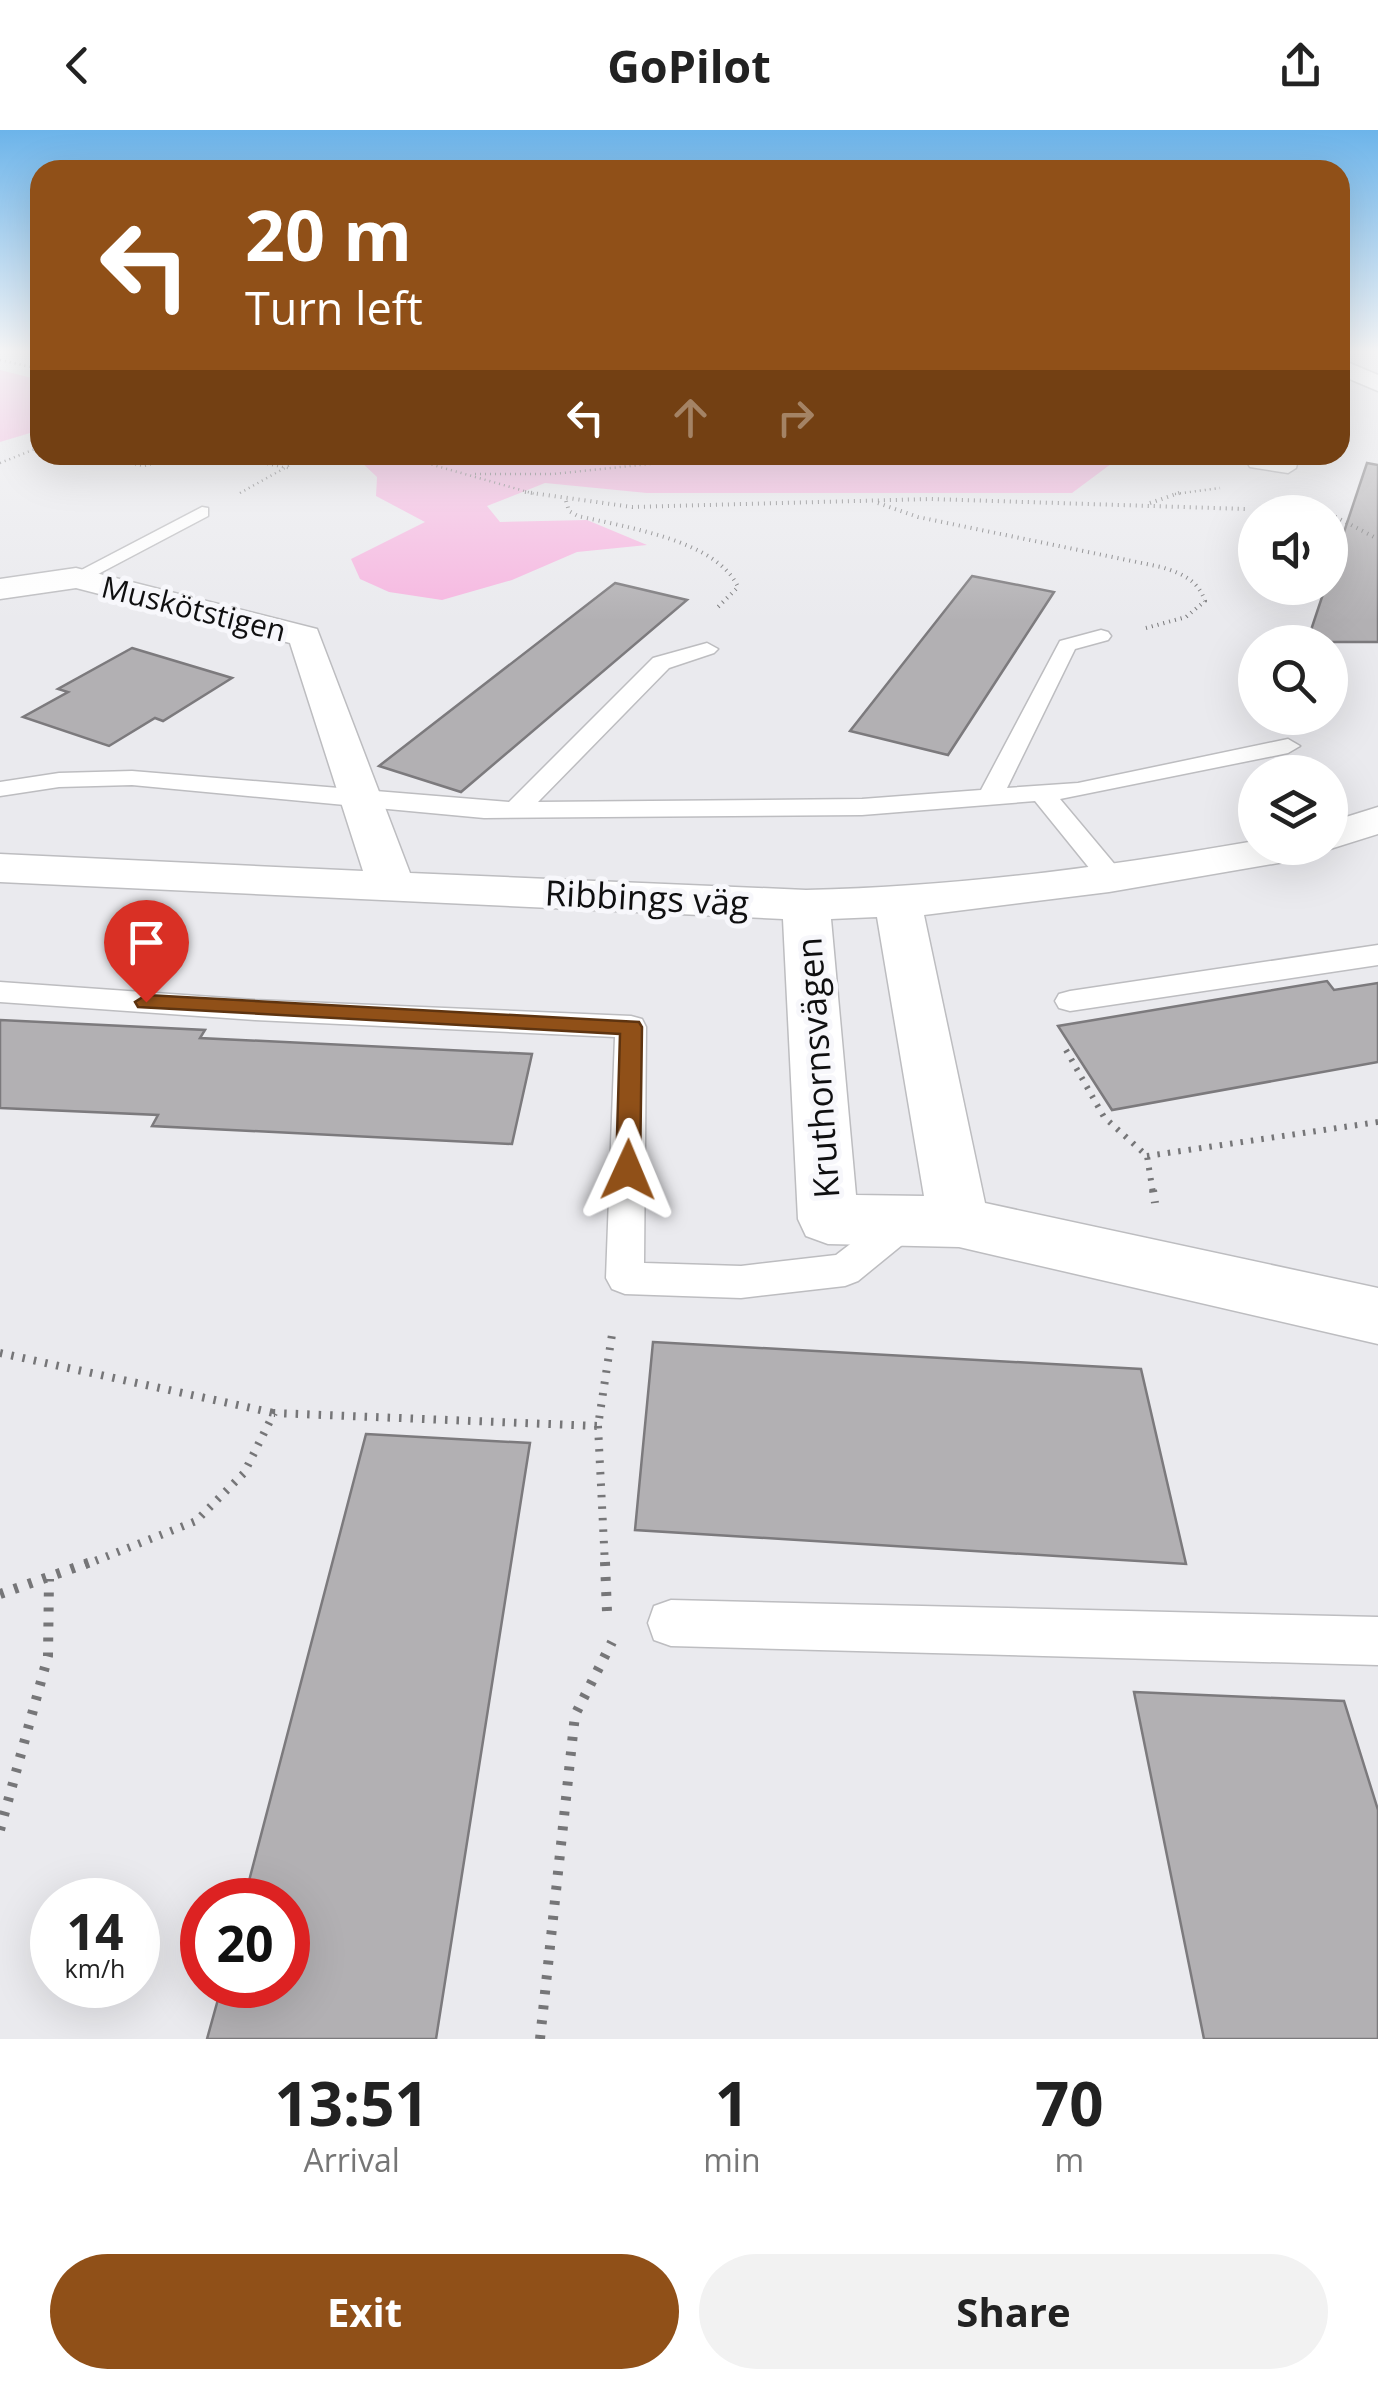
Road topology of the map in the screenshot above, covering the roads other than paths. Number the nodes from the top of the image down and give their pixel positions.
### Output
1 (1260, 465) edge
2 (1289, 465) edge
3 (202, 512) road end
4 (76, 578) junction
5 (0, 589) edge
6 (1101, 636) road end
7 (707, 648) road end
8 (1288, 746) dead end
9 (0, 789) edge
10 (1042, 793) junction
11 (990, 797) junction
12 (362, 800) junction
13 (516, 810) junction
14 (1378, 820) edge
15 (1348, 830) edge
16 (1238, 857) edge
17 (0, 868) edge
18 (1113, 880) junction
19 (391, 884) junction
20 (806, 904) junction
21 (898, 904) junction
22 (1378, 956) edge
23 (0, 992) edge
24 (1070, 1001) road end
25 (932, 1222) junction
26 (1378, 1316) edge
27 (671, 1623) road end
28 (1378, 1642) edge

1 - 2 lane
3 - 4 lane
4 - 5 street, Muskötstigen
4 - 12 street, Muskötstigen
6 - 11 lane
7 - 13 lane
8 - 10 lane
9 - 12 lane
10 - 11 lane
10 - 18 lane
11 - 13 lane
12 - 13 lane
12 - 19 street, Muskötstigen
14 - 15 street
16 - 18 street, Ribbings väg
17 - 19 street, Ribbings väg
18 - 21 street, Ribbings väg
19 - 20 street, Ribbings väg
20 - 21 street, Ribbings väg
20 - 25 street, Kruthornsvägen
21 - 25 street
22 - 24 lane
23 - 25 lane
25 - 26 street, Kruthornsvägen
27 - 28 lane

